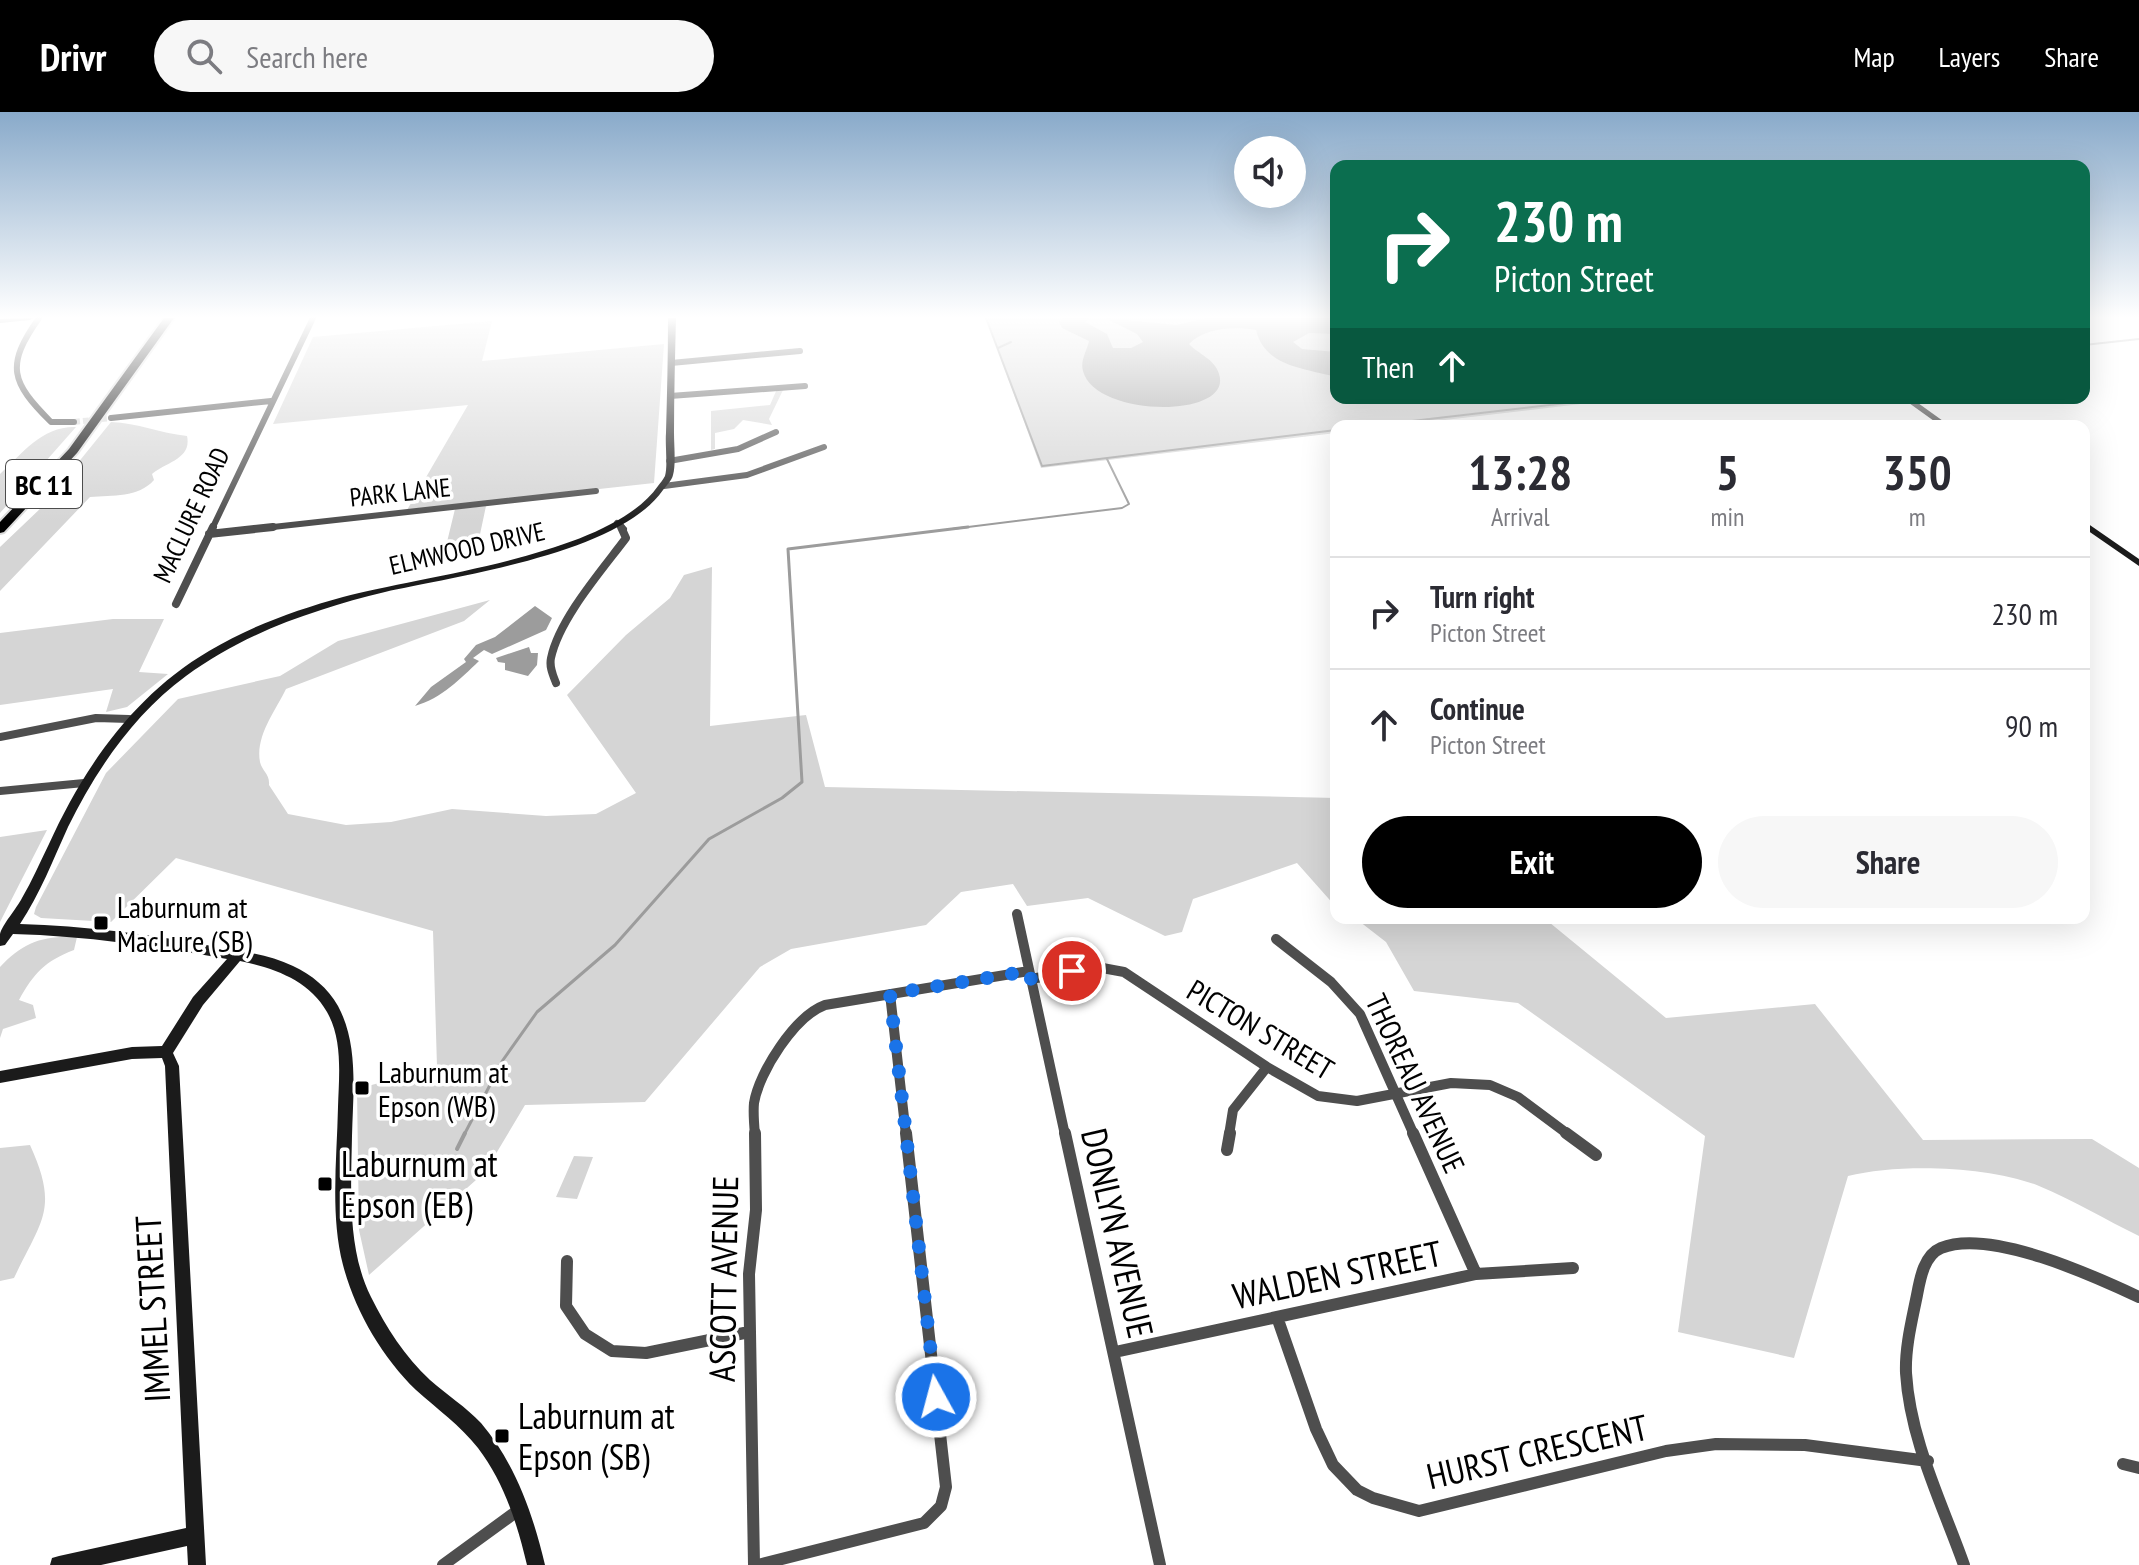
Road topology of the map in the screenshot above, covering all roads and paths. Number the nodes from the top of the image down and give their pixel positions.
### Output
1 (17, 386) edge
2 (115, 386) edge
3 (118, 386) edge
4 (279, 386) edge
5 (670, 386) edge
6 (805, 386) dead end
7 (670, 396) junction
8 (271, 401) junction
9 (1915, 404) edge
10 (111, 418) tunnel mouth
11 (1937, 420) edge
12 (74, 422) tunnel mouth
13 (776, 432) dead end
14 (824, 447) dead end
15 (669, 461) junction
16 (664, 486) junction
17 (596, 491) dead end
18 (0, 519) edge
19 (617, 523) junction
20 (2090, 528) edge
21 (0, 529) edge
22 (209, 534) junction
23 (2139, 563) edge
24 (176, 604) dead end
25 (556, 683) dead end
26 (129, 719) junction
27 (0, 737) edge
28 (84, 783) junction
29 (0, 791) edge
30 (1017, 914) dead end
31 (5, 935) edge
32 (1276, 939) dead end
33 (237, 956) junction
34 (1030, 975) junction
35 (890, 994) junction
36 (809, 1011) joint
37 (166, 1052) junction
38 (1267, 1067) junction
39 (0, 1077) edge
40 (1396, 1094) junction
41 (1227, 1150) dead end
42 (1596, 1155) dead end
43 (567, 1261) dead end
44 (1573, 1268) dead end
45 (1476, 1274) junction
46 (2139, 1297) edge
47 (1277, 1317) junction
48 (749, 1332) junction
49 (1115, 1352) junction
50 (1928, 1461) junction
51 (2123, 1464) dead end
52 (2139, 1468) edge
53 (520, 1509) junction
54 (195, 1535) junction
55 (59, 1565) edge
56 (197, 1565) edge
57 (443, 1565) edge
58 (536, 1565) edge
59 (756, 1565) edge
60 (1160, 1565) edge
61 (1964, 1565) edge

1 - 12 street
2 - 18 highway, BC 11
3 - 21 highway, BC 11
4 - 8 street, MACLURE ROAD
5 - 7 street
6 - 7 street
7 - 15 street
8 - 10 street
8 - 22 street, MACLURE ROAD
9 - 11 street
13 - 15 street
14 - 16 street
15 - 16 street
16 - 19 street, ELMWOOD DRIVE
17 - 22 street, PARK LANE
19 - 25 street
19 - 26 street, ELMWOOD DRIVE
20 - 23 street
22 - 24 street, MACLURE ROAD
26 - 27 street
26 - 28 street
28 - 29 street
28 - 31 street
30 - 34 street, DONLYN AVENUE
31 - 33 street
32 - 40 street, THOREAU AVENUE
33 - 37 street
33 - 53 street
34 - 35 street, PICTON STREET
34 - 38 street, PICTON STREET
34 - 49 street, DONLYN AVENUE
35 - 36 street, PICTON STREET
35 - 59 street
36 - 48 street, ASCOTT AVENUE
37 - 39 street
37 - 54 street, IMMEL STREET
38 - 40 street, PICTON STREET
38 - 41 street
40 - 42 street, PICTON STREET
40 - 45 street, THOREAU AVENUE
43 - 48 street
44 - 45 street, WALDEN STREET
45 - 47 street, WALDEN STREET
46 - 50 street
47 - 49 street, WALDEN STREET
47 - 50 street, HURST CRESCENT
48 - 59 street, ASCOTT AVENUE
49 - 60 street, DONLYN AVENUE
50 - 61 street
51 - 52 street
53 - 57 street
53 - 58 street
54 - 55 street
54 - 56 street, IMMEL STREET

